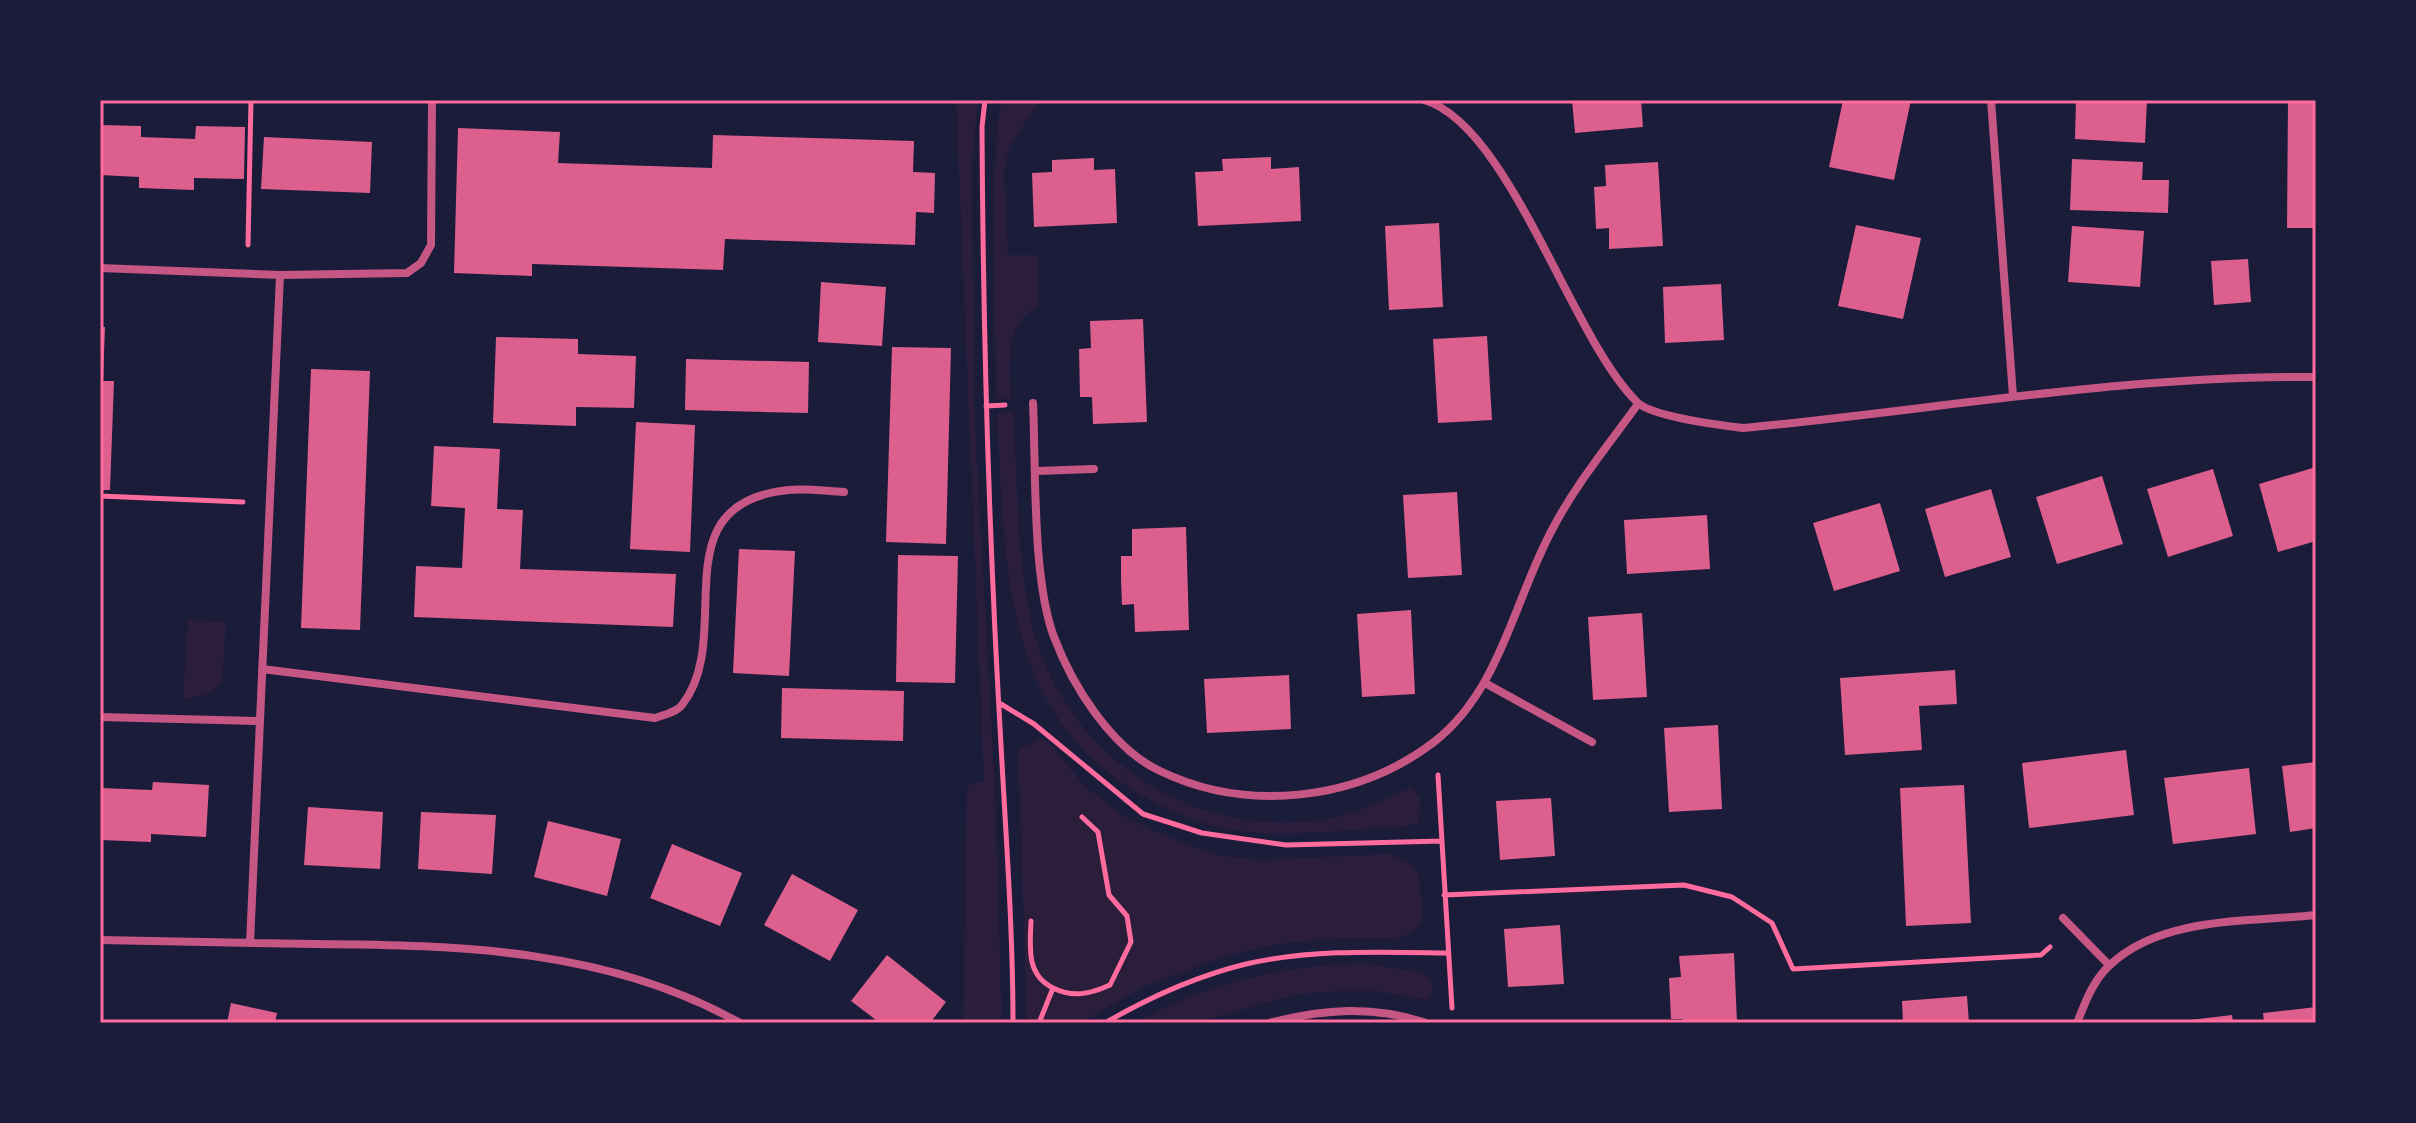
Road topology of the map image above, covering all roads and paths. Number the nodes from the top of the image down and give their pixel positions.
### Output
1 (251, 100) edge
2 (432, 100) edge
3 (985, 100) edge
4 (1424, 100) edge
5 (1991, 100) edge
6 (1437, 102) edge
7 (100, 268) edge
8 (248, 274) junction
9 (280, 275) junction
10 (2316, 377) edge
11 (2013, 396) junction
12 (1033, 403) dead end
13 (1638, 404) junction
14 (1094, 469) dead end
15 (1036, 471) junction
16 (844, 492) dead end
17 (100, 496) edge
18 (270, 503) junction
19 (262, 669) junction
20 (1485, 683) junction
21 (100, 717) edge
22 (260, 721) junction
23 (1434, 742) junction
24 (1592, 742) dead end
25 (1082, 817) dead end
26 (1444, 895) junction
27 (2316, 915) edge
28 (2063, 918) dead end
29 (1031, 921) dead end
30 (2071, 927) junction
31 (100, 940) edge
32 (250, 943) junction
33 (1448, 953) junction
34 (2109, 965) junction
35 (1053, 988) junction
36 (740, 1023) edge
37 (1013, 1023) edge
38 (1039, 1023) edge
39 (1105, 1023) edge
40 (1269, 1023) edge
41 (1426, 1023) edge
42 (1453, 1023) edge
43 (2077, 1023) edge

1 - 8 path
2 - 9 street
3 - 37 path
4 - 6 street
5 - 11 street
6 - 13 street
7 - 8 street
8 - 9 street
9 - 18 street
10 - 11 street
11 - 13 street
12 - 15 street
13 - 20 street
14 - 15 street
15 - 23 street
16 - 19 street
17 - 18 path
18 - 19 street
19 - 22 street
20 - 23 street
20 - 24 street
21 - 22 street
22 - 32 street
23 - 26 path
25 - 35 path
26 - 30 path
26 - 33 path
27 - 34 street
28 - 30 street
29 - 35 path
30 - 34 street
31 - 32 street
32 - 36 street
33 - 39 path
33 - 42 path
34 - 43 street
35 - 38 path
40 - 41 street

